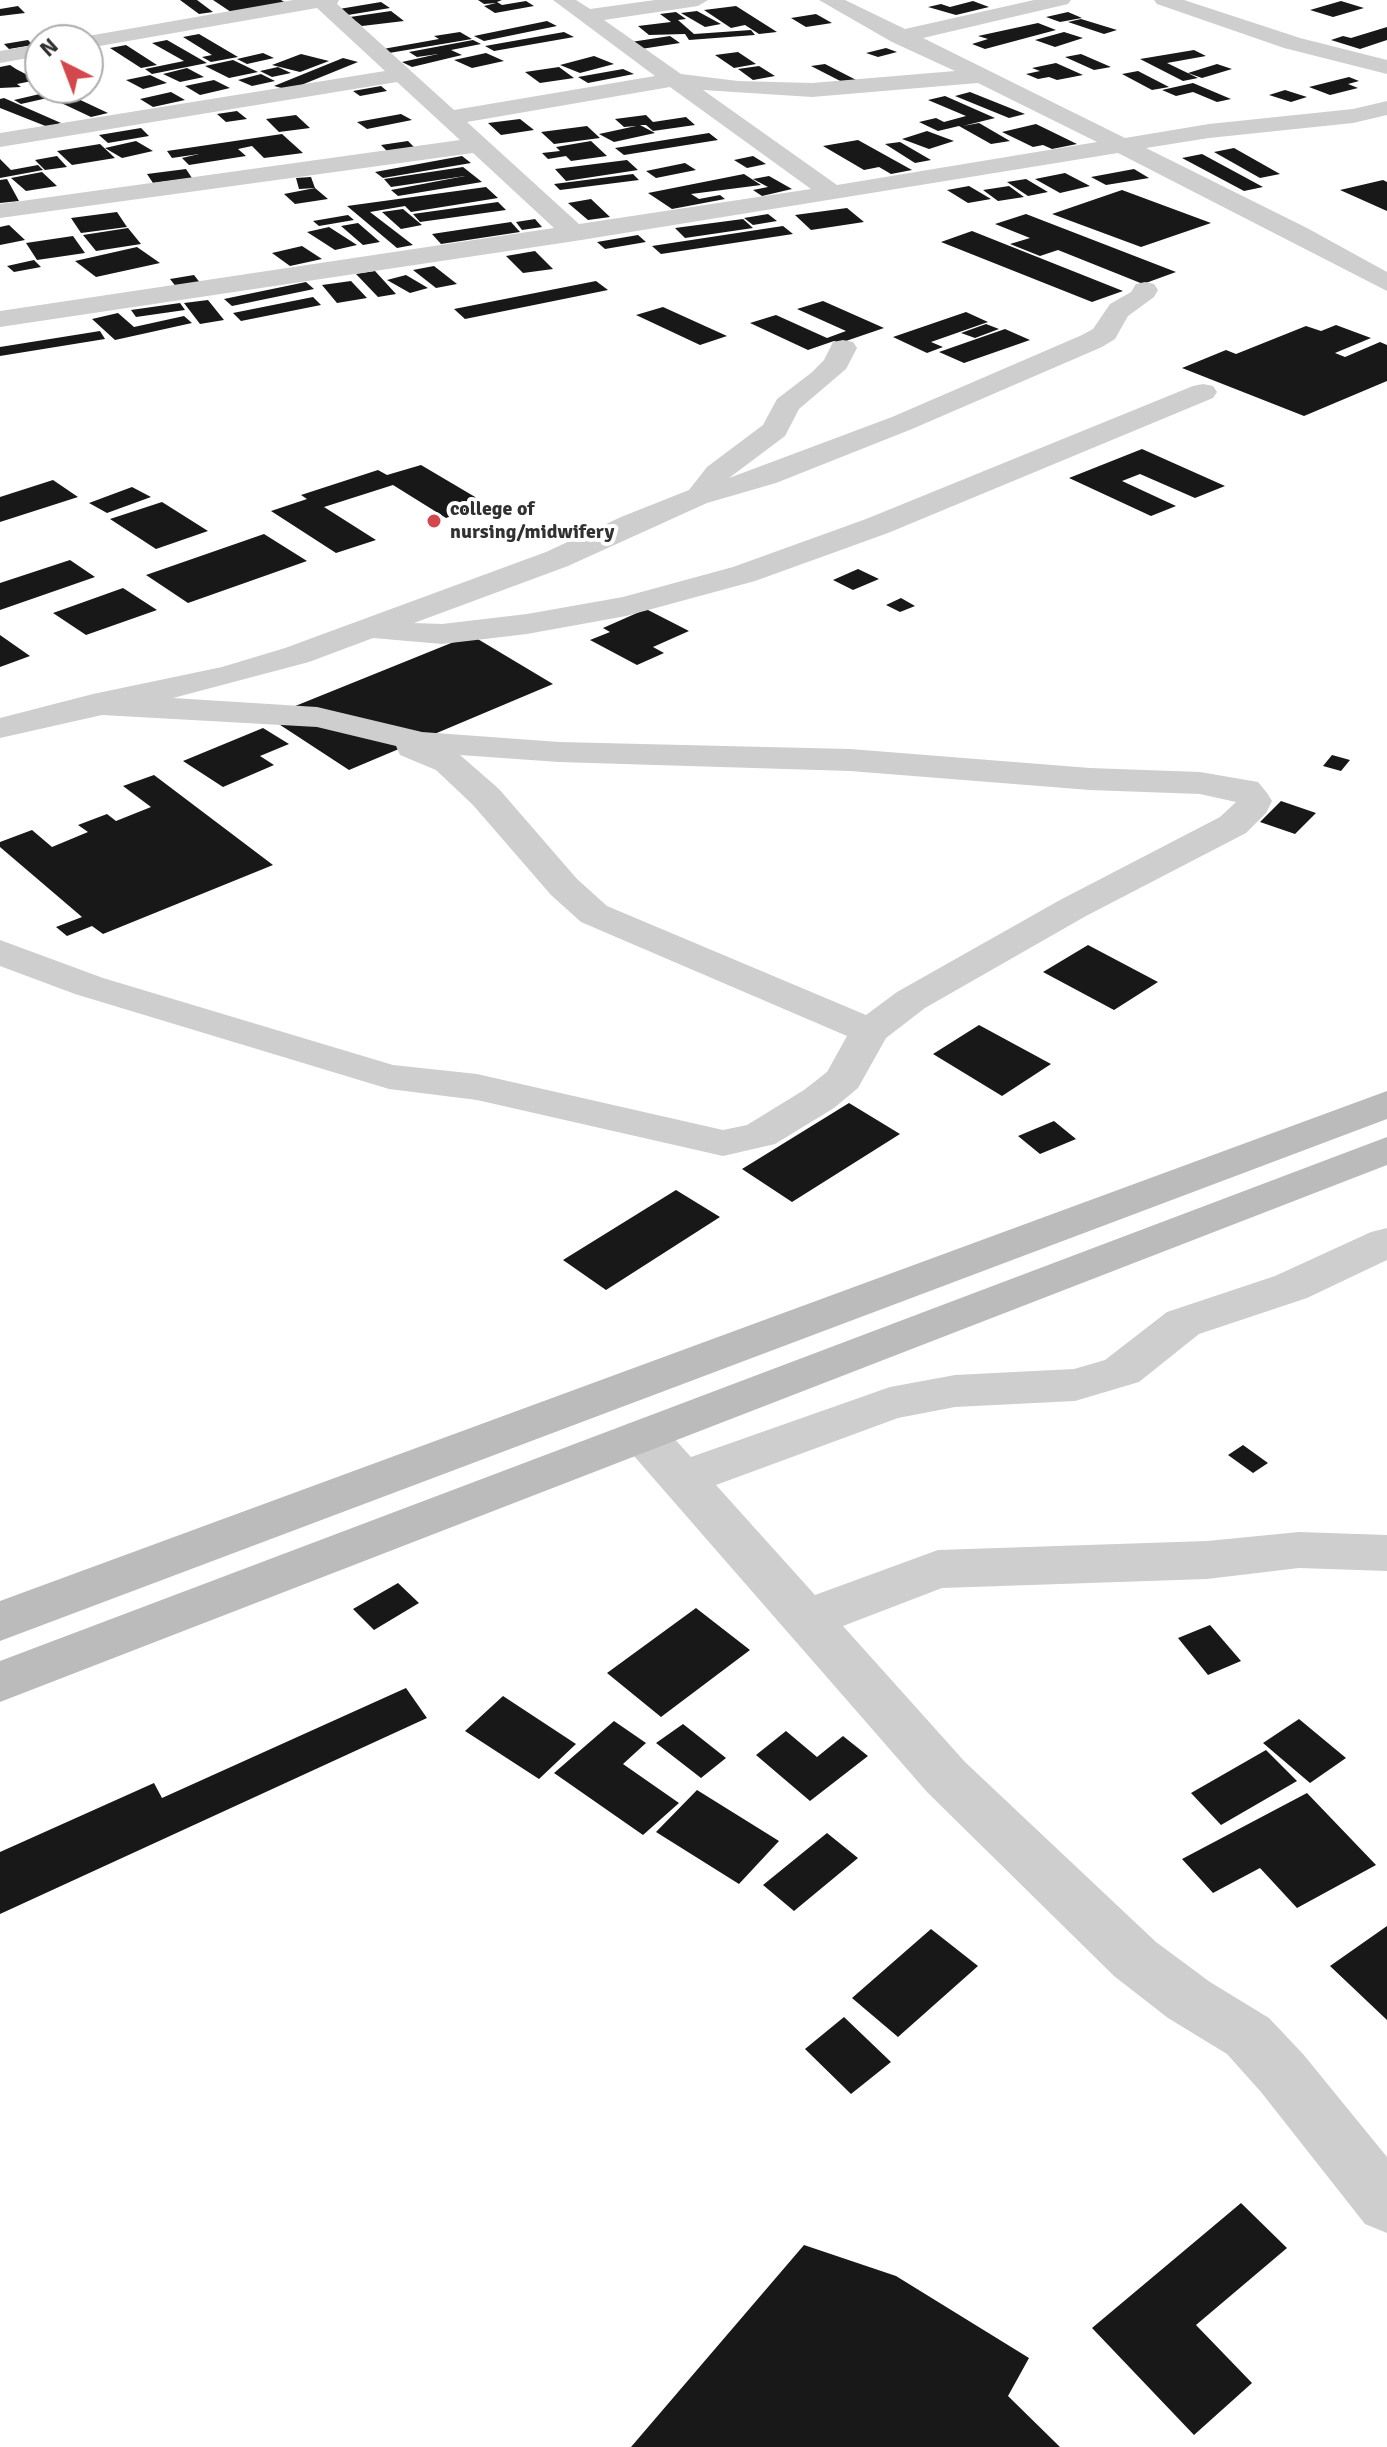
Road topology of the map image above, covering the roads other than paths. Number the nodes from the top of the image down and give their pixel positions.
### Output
1 (323, 0) edge
2 (563, 0) edge
3 (698, 0) edge
4 (829, 0) edge
5 (1061, 0) edge
6 (1164, 0) edge
7 (587, 16) junction
8 (900, 37) junction
9 (104, 39) edge
10 (24, 53) edge
11 (0, 57) edge
12 (1387, 67) edge
13 (400, 75) junction
14 (978, 76) junction
15 (674, 80) junction
16 (1387, 108) edge
17 (448, 118) junction
18 (0, 140) edge
19 (477, 145) junction
20 (1120, 146) junction
21 (832, 193) junction
22 (0, 211) edge
23 (575, 233) junction
24 (1387, 283) edge
25 (1145, 290) dead end
26 (0, 319) edge
27 (843, 348) dead end
28 (1203, 392) dead end
29 (696, 497) junction
30 (365, 630) junction
31 (93, 704) junction
32 (0, 728) edge
33 (370, 731) junction
34 (0, 952) edge
35 (870, 1031) junction
36 (1387, 1104) edge
37 (1387, 1150) edge
38 (1387, 1242) edge
39 (644, 1436) junction
40 (682, 1479) junction
41 (1387, 1553) edge
42 (807, 1619) junction
43 (0, 1622) edge
44 (0, 1682) edge
45 (1387, 2204) edge

1 - 9 street
1 - 13 street
2 - 7 street
3 - 7 street
4 - 8 street
5 - 8 street
6 - 12 street
7 - 15 street
8 - 14 street
10 - 11 street
13 - 17 street
13 - 18 street
14 - 15 street
14 - 20 street
15 - 17 street
15 - 21 street
16 - 20 street
17 - 19 street
19 - 22 street
19 - 23 street
20 - 21 street
20 - 24 street
21 - 23 street
23 - 26 street
25 - 29 street
27 - 29 street
28 - 30 street
29 - 30 street
30 - 31 street
31 - 32 street
31 - 33 street
33 - 35 street
33 - 35 street
34 - 35 street
36 - 43 main road
37 - 39 main road
38 - 40 street
39 - 40 street
39 - 44 main road
40 - 42 street
41 - 42 street
42 - 45 street

